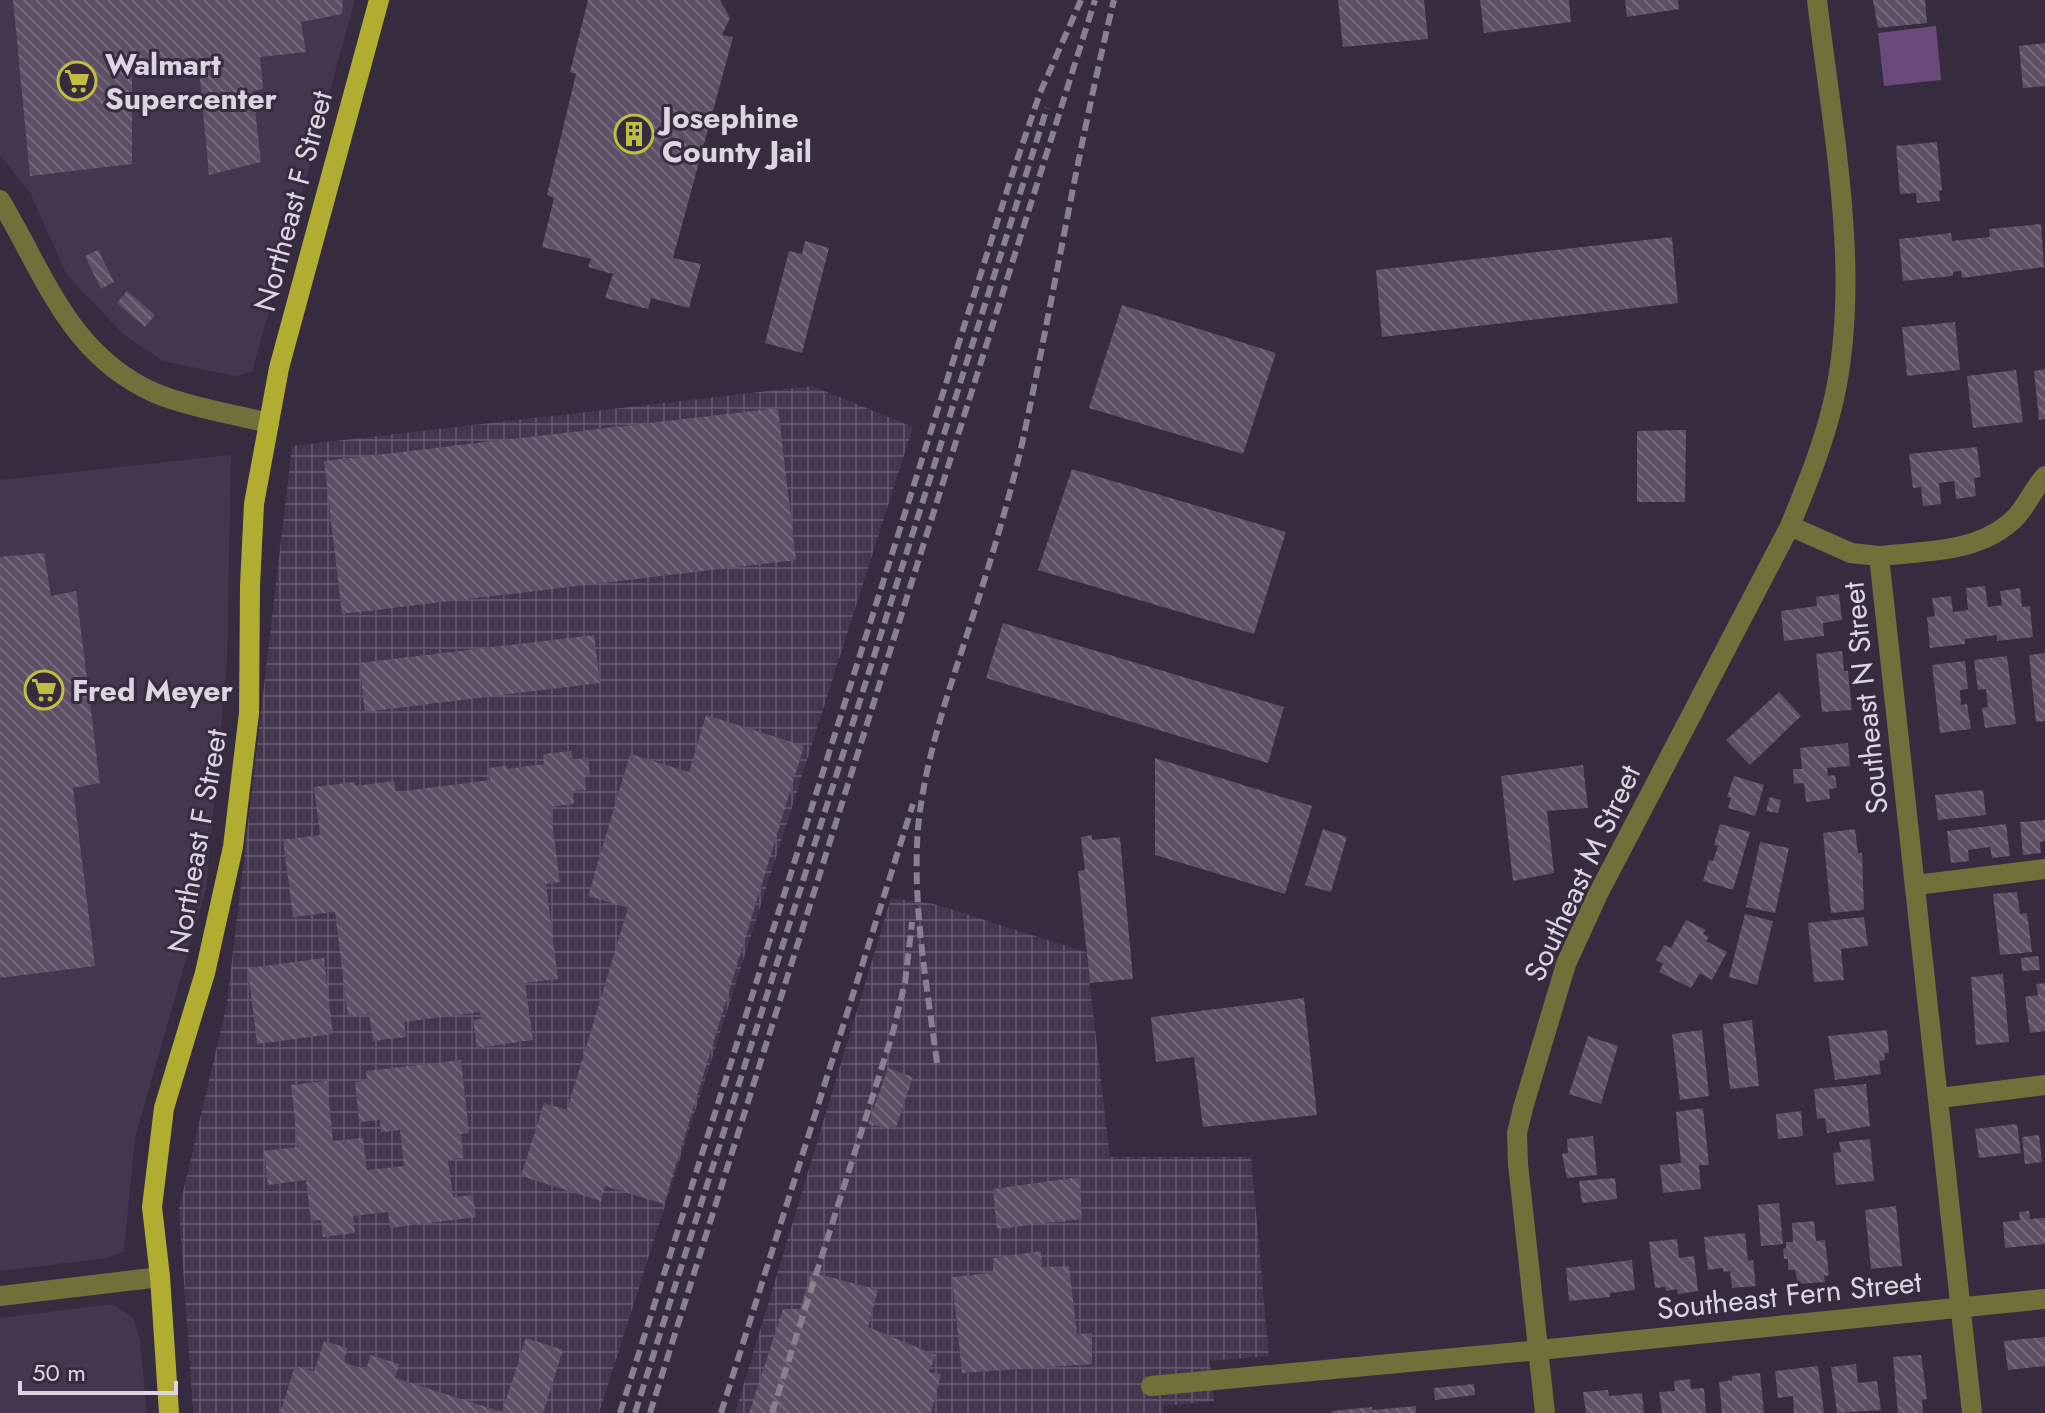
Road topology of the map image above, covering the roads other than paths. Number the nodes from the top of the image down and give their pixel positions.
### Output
1 (379, 0) edge
2 (1817, 0) edge
3 (0, 200) edge
4 (269, 423) junction
5 (2045, 476) edge
6 (1790, 526) junction
7 (1879, 556) junction
8 (2045, 869) edge
9 (1916, 885) junction
10 (2045, 1085) edge
11 (1940, 1098) junction
12 (160, 1277) junction
13 (0, 1296) edge
14 (2045, 1299) edge
15 (1962, 1308) junction
16 (1539, 1350) junction
17 (1151, 1386) dead end
18 (169, 1413) edge
19 (1545, 1413) edge
20 (1972, 1413) edge

1 - 4 main road, Northeast F Street
2 - 6 street
3 - 4 street
4 - 12 main road, Northeast F Street
5 - 7 street
6 - 7 street, Southeast N Street
6 - 16 street, Southeast M Street
7 - 9 street, Southeast N Street
8 - 9 street
9 - 11 street, Southeast N Street
10 - 11 street
11 - 15 street, Southeast N Street
12 - 13 street
12 - 18 main road, Northeast F Street
14 - 15 street, Southeast Fern Street
15 - 16 street, Southeast Fern Street
15 - 20 street, Southeast N Street
16 - 17 street, Southeast Fern Street
16 - 19 street, Southeast M Street

